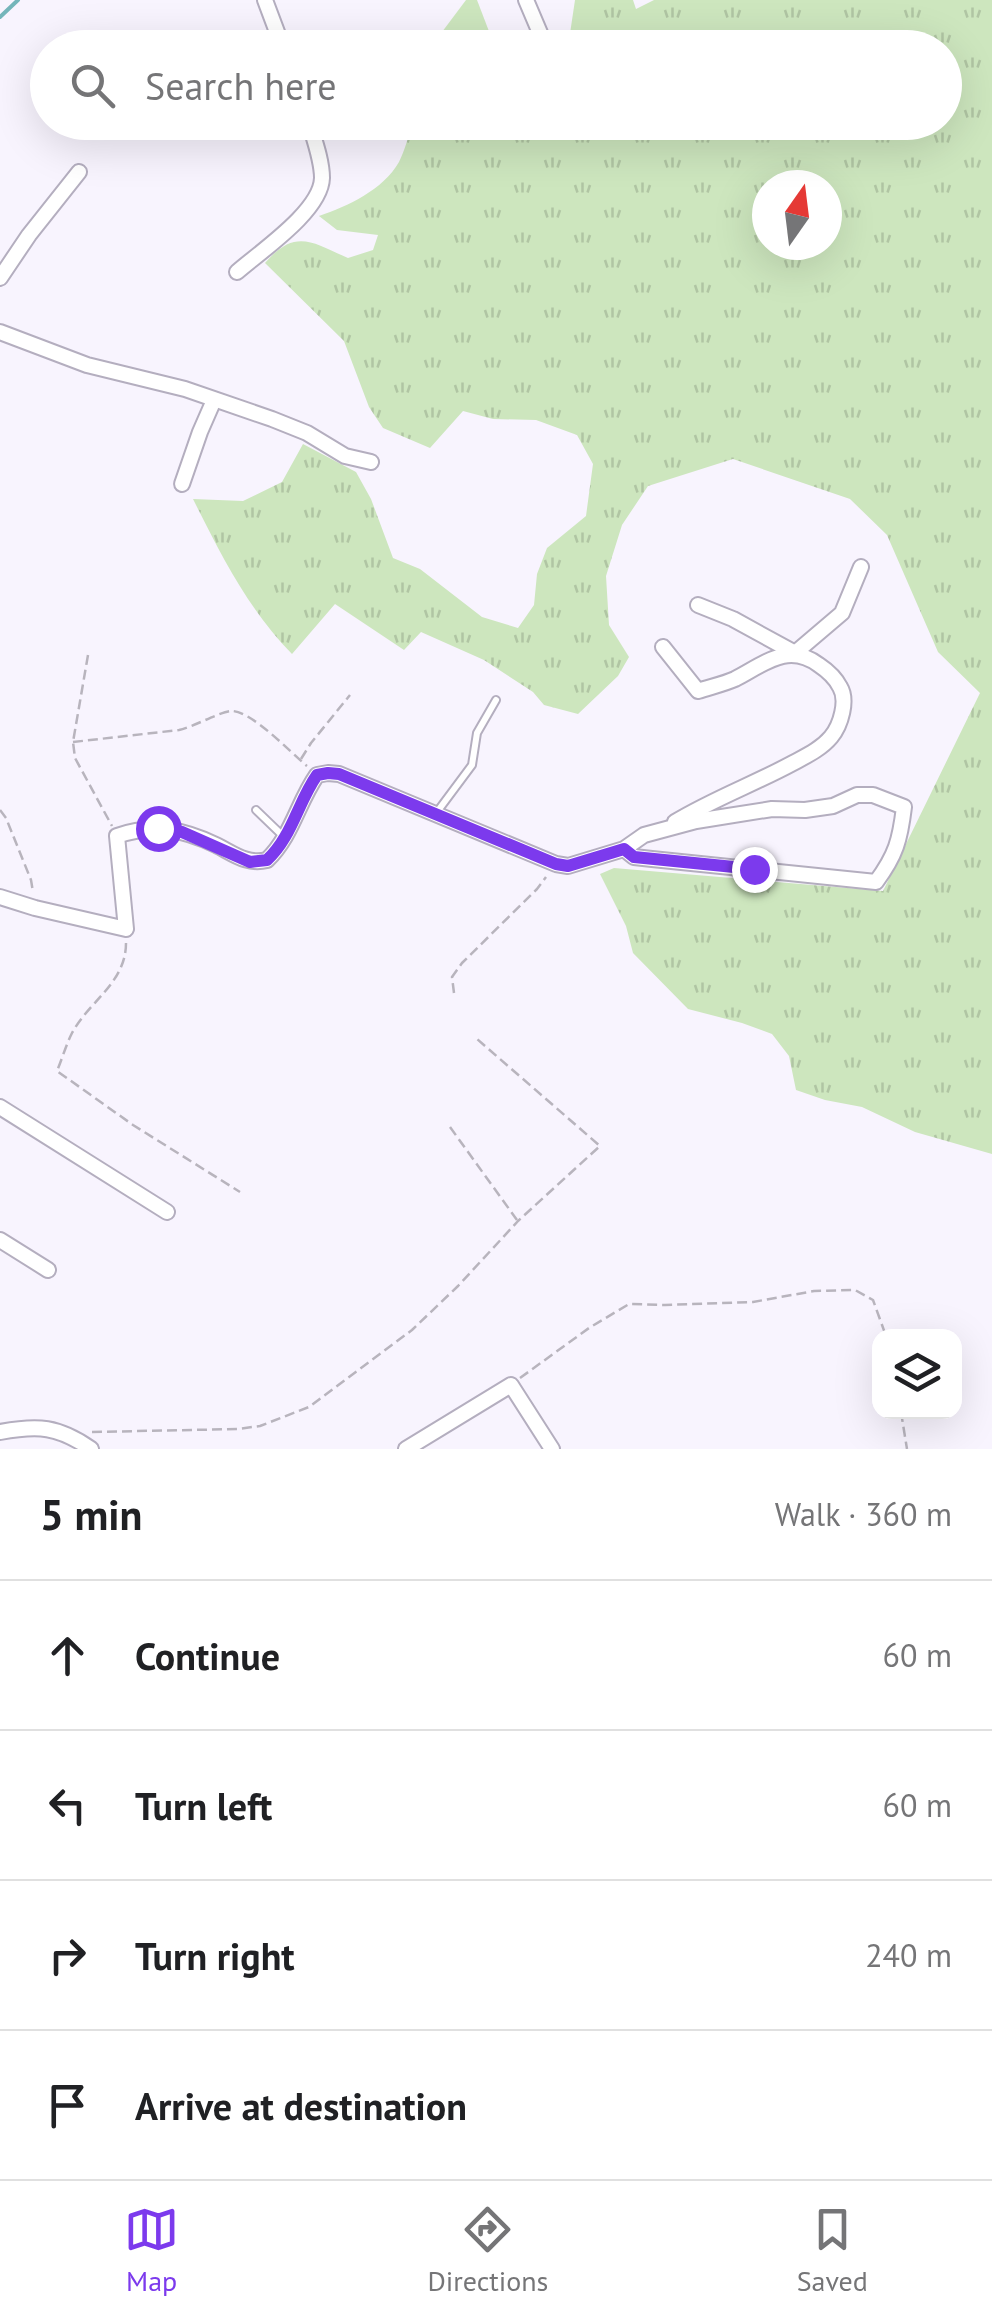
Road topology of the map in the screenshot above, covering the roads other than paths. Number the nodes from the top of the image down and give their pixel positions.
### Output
1 (265, 0) edge
2 (526, 0) edge
3 (276, 30) edge
4 (539, 30) edge
5 (314, 140) edge
6 (78, 172) dead end
7 (236, 272) dead end
8 (0, 278) edge
9 (0, 332) edge
10 (214, 400) junction
11 (371, 462) dead end
12 (182, 484) dead end
13 (861, 567) dead end
14 (698, 605) dead end
15 (663, 647) dead end
16 (795, 652) junction
17 (496, 700) dead end
18 (256, 810) dead end
19 (436, 813) junction
20 (666, 828) junction
21 (285, 838) junction
22 (624, 849) junction
23 (0, 897) edge
24 (0, 1107) edge
25 (167, 1212) dead end
26 (0, 1240) edge
27 (48, 1270) dead end
28 (0, 1432) edge
29 (90, 1449) edge
30 (406, 1449) edge
31 (552, 1449) edge

1 - 3 street
2 - 4 street
5 - 7 street
6 - 8 street
9 - 10 street
10 - 11 street
10 - 12 street
13 - 16 street
14 - 16 street
15 - 16 street
16 - 20 street
17 - 19 lane
18 - 21 lane
19 - 21 street
19 - 22 street
20 - 22 street
20 - 22 street
21 - 23 street
24 - 25 street
26 - 27 street
28 - 29 street
30 - 31 street

